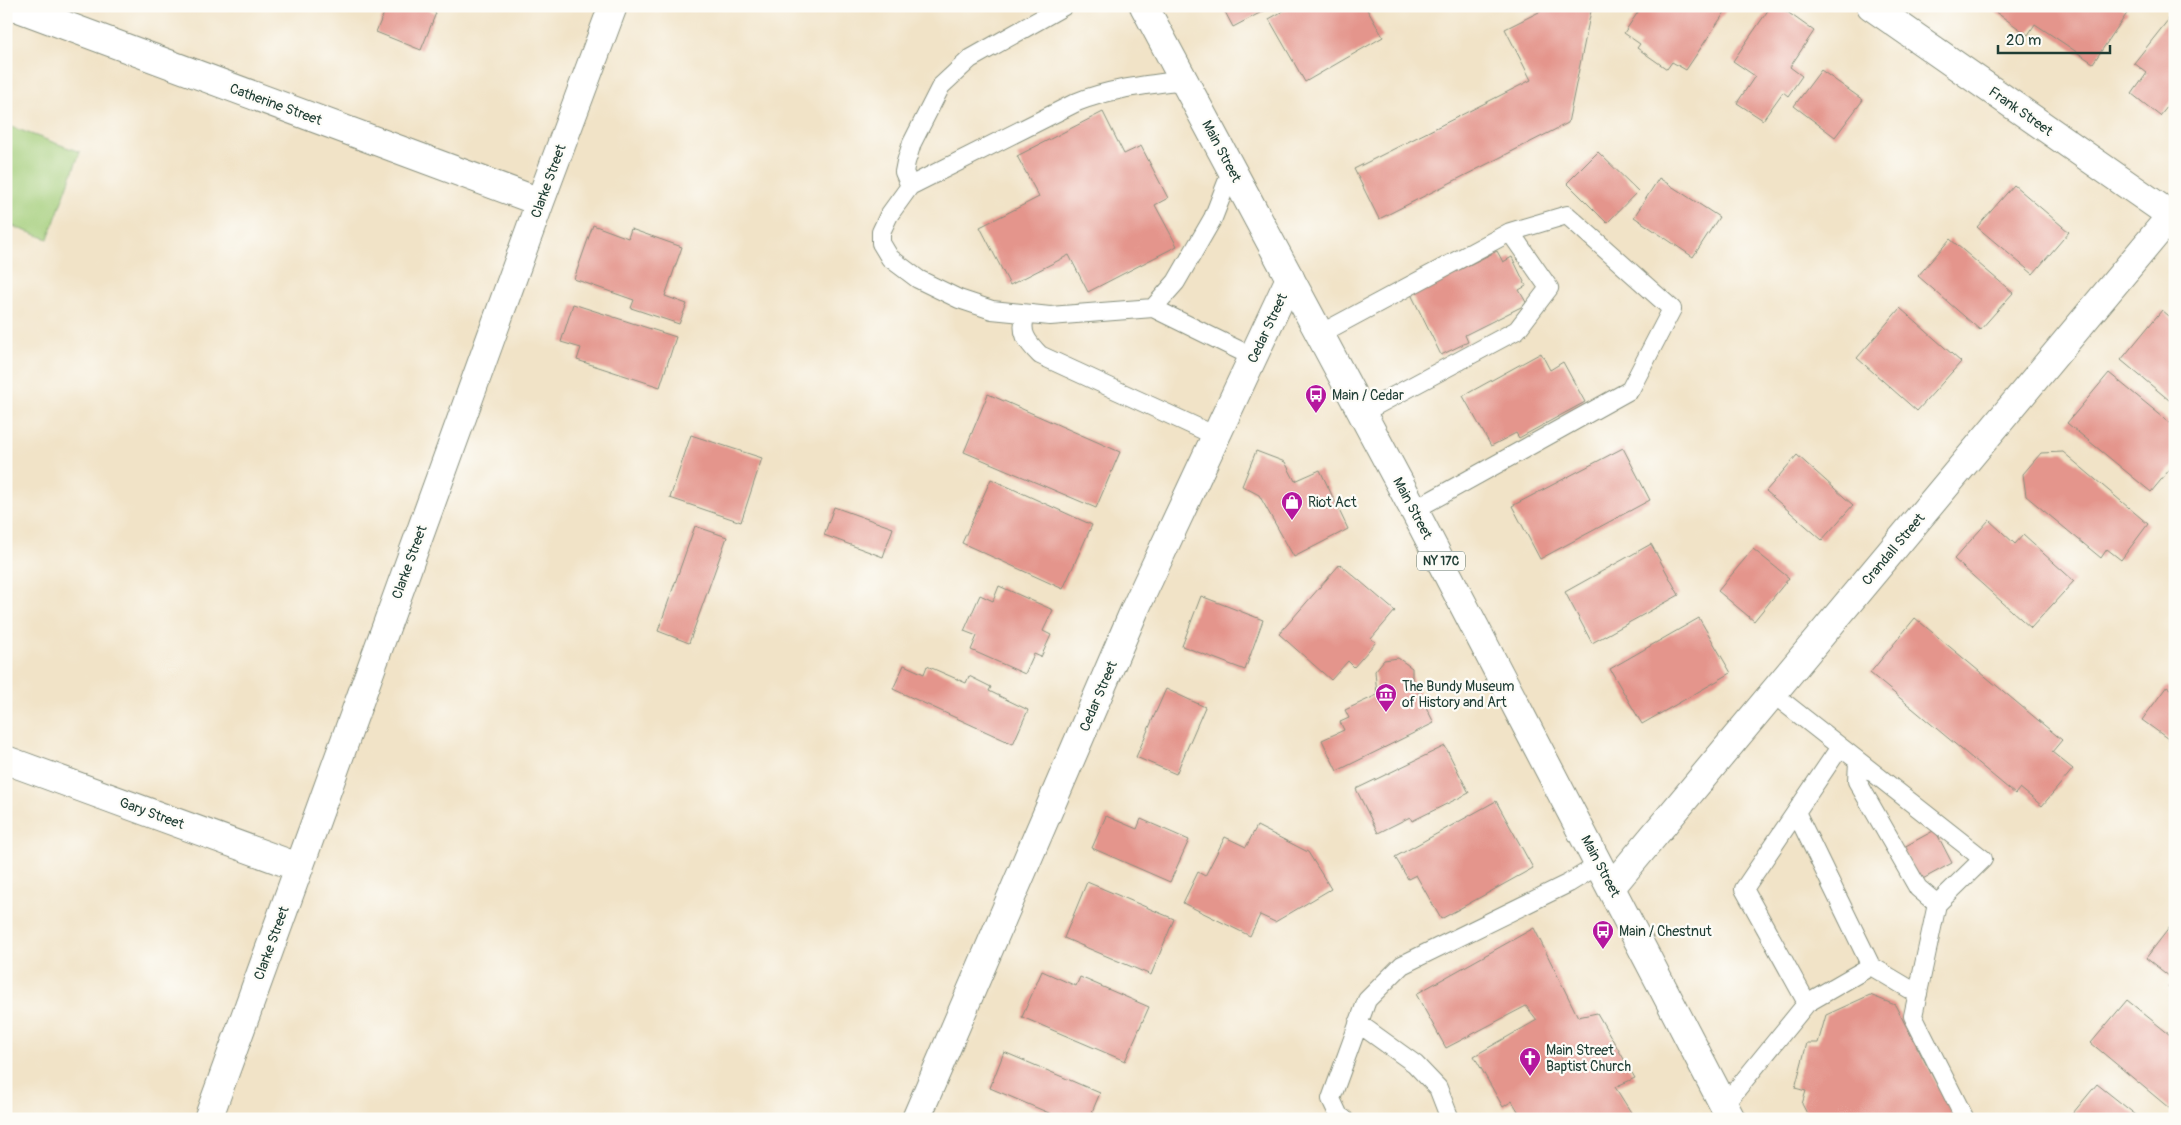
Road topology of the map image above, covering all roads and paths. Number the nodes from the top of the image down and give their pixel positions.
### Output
1 (13, 6) edge
2 (613, 6) edge
3 (1064, 6) edge
4 (1144, 6) edge
5 (1871, 6) edge
6 (1184, 80) junction
7 (1228, 162) junction
8 (910, 186) junction
9 (540, 202) junction
10 (2173, 214) edge
11 (1510, 232) junction
12 (1290, 278) junction
13 (1153, 308) junction
14 (1026, 314) junction
15 (1320, 334) junction
16 (1253, 357) junction
17 (1362, 413) junction
18 (1216, 436) junction
19 (1414, 510) junction
20 (1772, 694) junction
21 (1840, 747) junction
22 (6, 760) edge
23 (1858, 761) junction
24 (1796, 812) junction
25 (298, 866) junction
26 (1606, 875) junction
27 (1937, 904) junction
28 (1871, 966) junction
29 (1918, 994) junction
30 (1807, 1003) junction
31 (1358, 1023) junction
32 (1728, 1112) edge
33 (208, 1119) edge
34 (916, 1119) edge
35 (1344, 1119) edge
36 (1450, 1119) edge
37 (1965, 1119) edge

1 - 9 street, Catherine Street
2 - 9 street, Clarke Street
3 - 8 lane
4 - 6 street, Main Street / NY 17C
5 - 10 street, Frank Street
6 - 7 street, Main Street / NY 17C
6 - 8 lane
7 - 12 street, Main Street / NY 17C
7 - 13 lane
8 - 14 lane
9 - 25 street, Clarke Street
10 - 20 street, Crandall Street
11 - 15 lane
11 - 17 lane
11 - 19 lane
12 - 15 street, Main Street / NY 17C
12 - 16 street, Cedar Street
13 - 14 lane
13 - 16 lane
14 - 18 lane
15 - 17 street, Main Street / NY 17C
16 - 18 street, Cedar Street
17 - 19 street, Main Street / NY 17C
18 - 34 street, Cedar Street
19 - 26 street, Main Street / NY 17C
20 - 21 lane
20 - 26 street, Crandall Street
21 - 23 lane
21 - 24 lane
22 - 25 street, Gary Street
23 - 27 lane
23 - 27 lane
24 - 28 lane
24 - 30 lane
25 - 33 street, Clarke Street
26 - 31 lane
26 - 32 street, Main Street / NY 17C
27 - 29 lane
28 - 29 lane
28 - 30 lane
29 - 37 lane
30 - 32 lane
31 - 35 lane
31 - 36 lane

